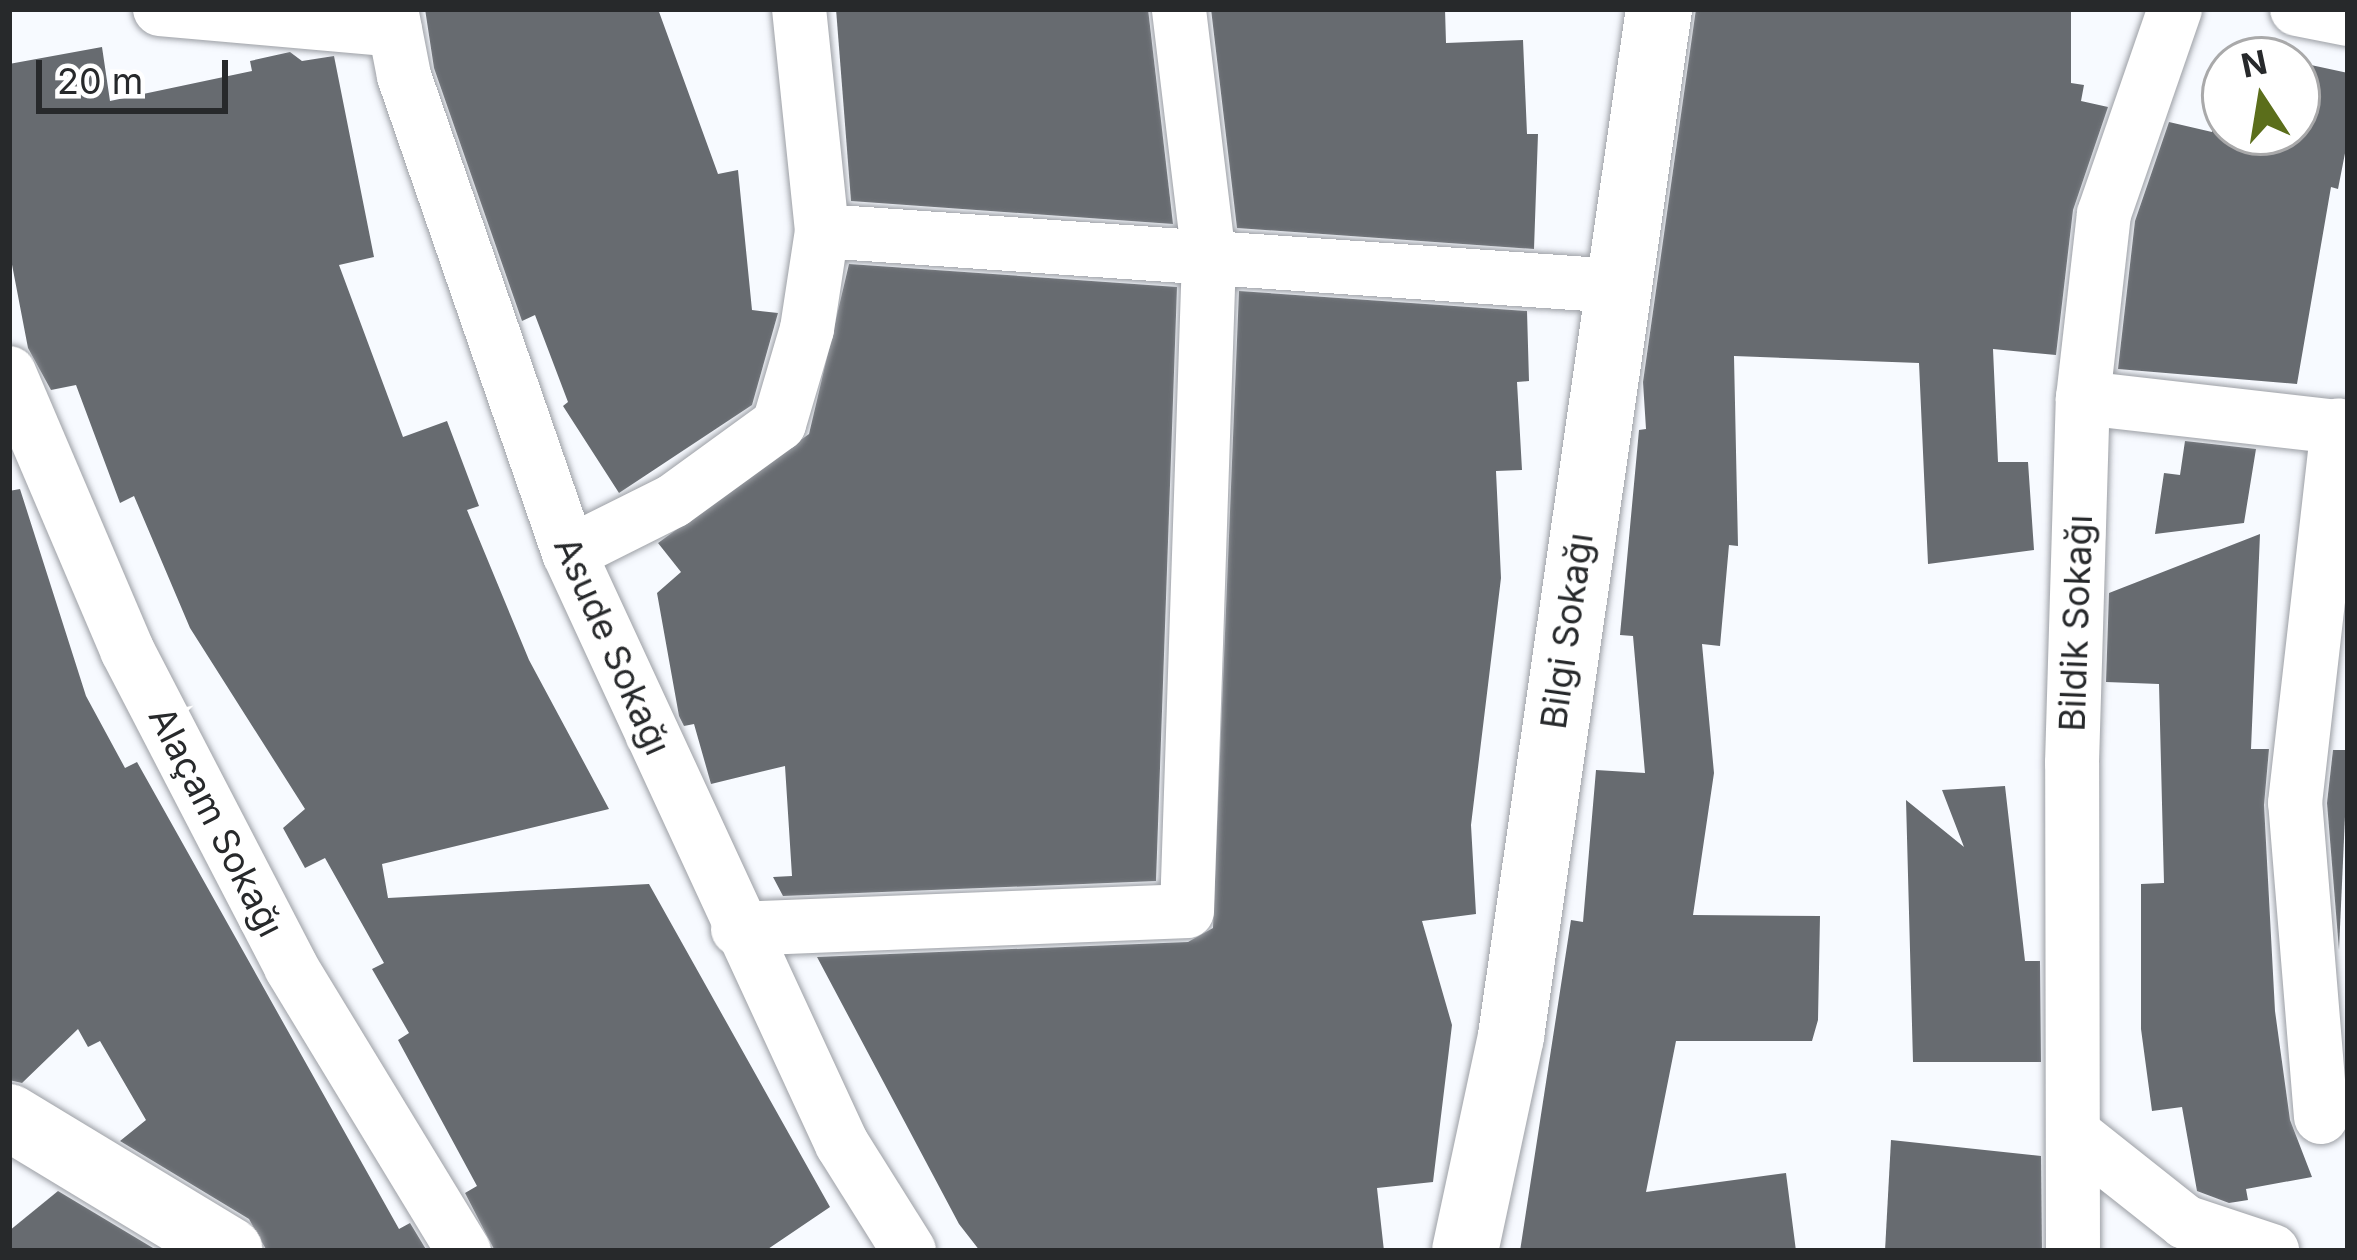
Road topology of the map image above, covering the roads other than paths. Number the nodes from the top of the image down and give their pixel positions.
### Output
1 (160, 9) edge
2 (799, 9) edge
3 (1179, 9) edge
4 (1659, 9) edge
5 (2175, 9) edge
6 (2297, 9) edge
7 (2348, 19) edge
8 (393, 20) edge
9 (822, 232) junction
10 (1209, 258) junction
11 (1616, 286) junction
12 (9, 373) edge
13 (2083, 398) junction
14 (2343, 426) edge
15 (569, 553) junction
16 (738, 929) junction
17 (9, 1117) edge
18 (2321, 1117) dead end
19 (2074, 1134) junction
20 (230, 1251) edge
21 (464, 1251) edge
22 (909, 1251) edge
23 (1465, 1251) edge
24 (2073, 1251) edge
25 (2272, 1251) edge

1 - 8 street
2 - 9 street
3 - 10 street
4 - 11 street, Bilgi Sokağı
5 - 13 street, Bildik Sokağı
6 - 7 street
8 - 15 street, Asude Sokağı
9 - 10 street
9 - 15 street
10 - 11 street
10 - 16 street
11 - 23 street, Bilgi Sokağı
12 - 21 street, Alaçam Sokağı
13 - 14 street
13 - 19 street, Bildik Sokağı
14 - 18 street
15 - 16 street, Asude Sokağı
16 - 22 street, Asude Sokağı
17 - 20 street
19 - 24 street, Bildik Sokağı
19 - 25 street

